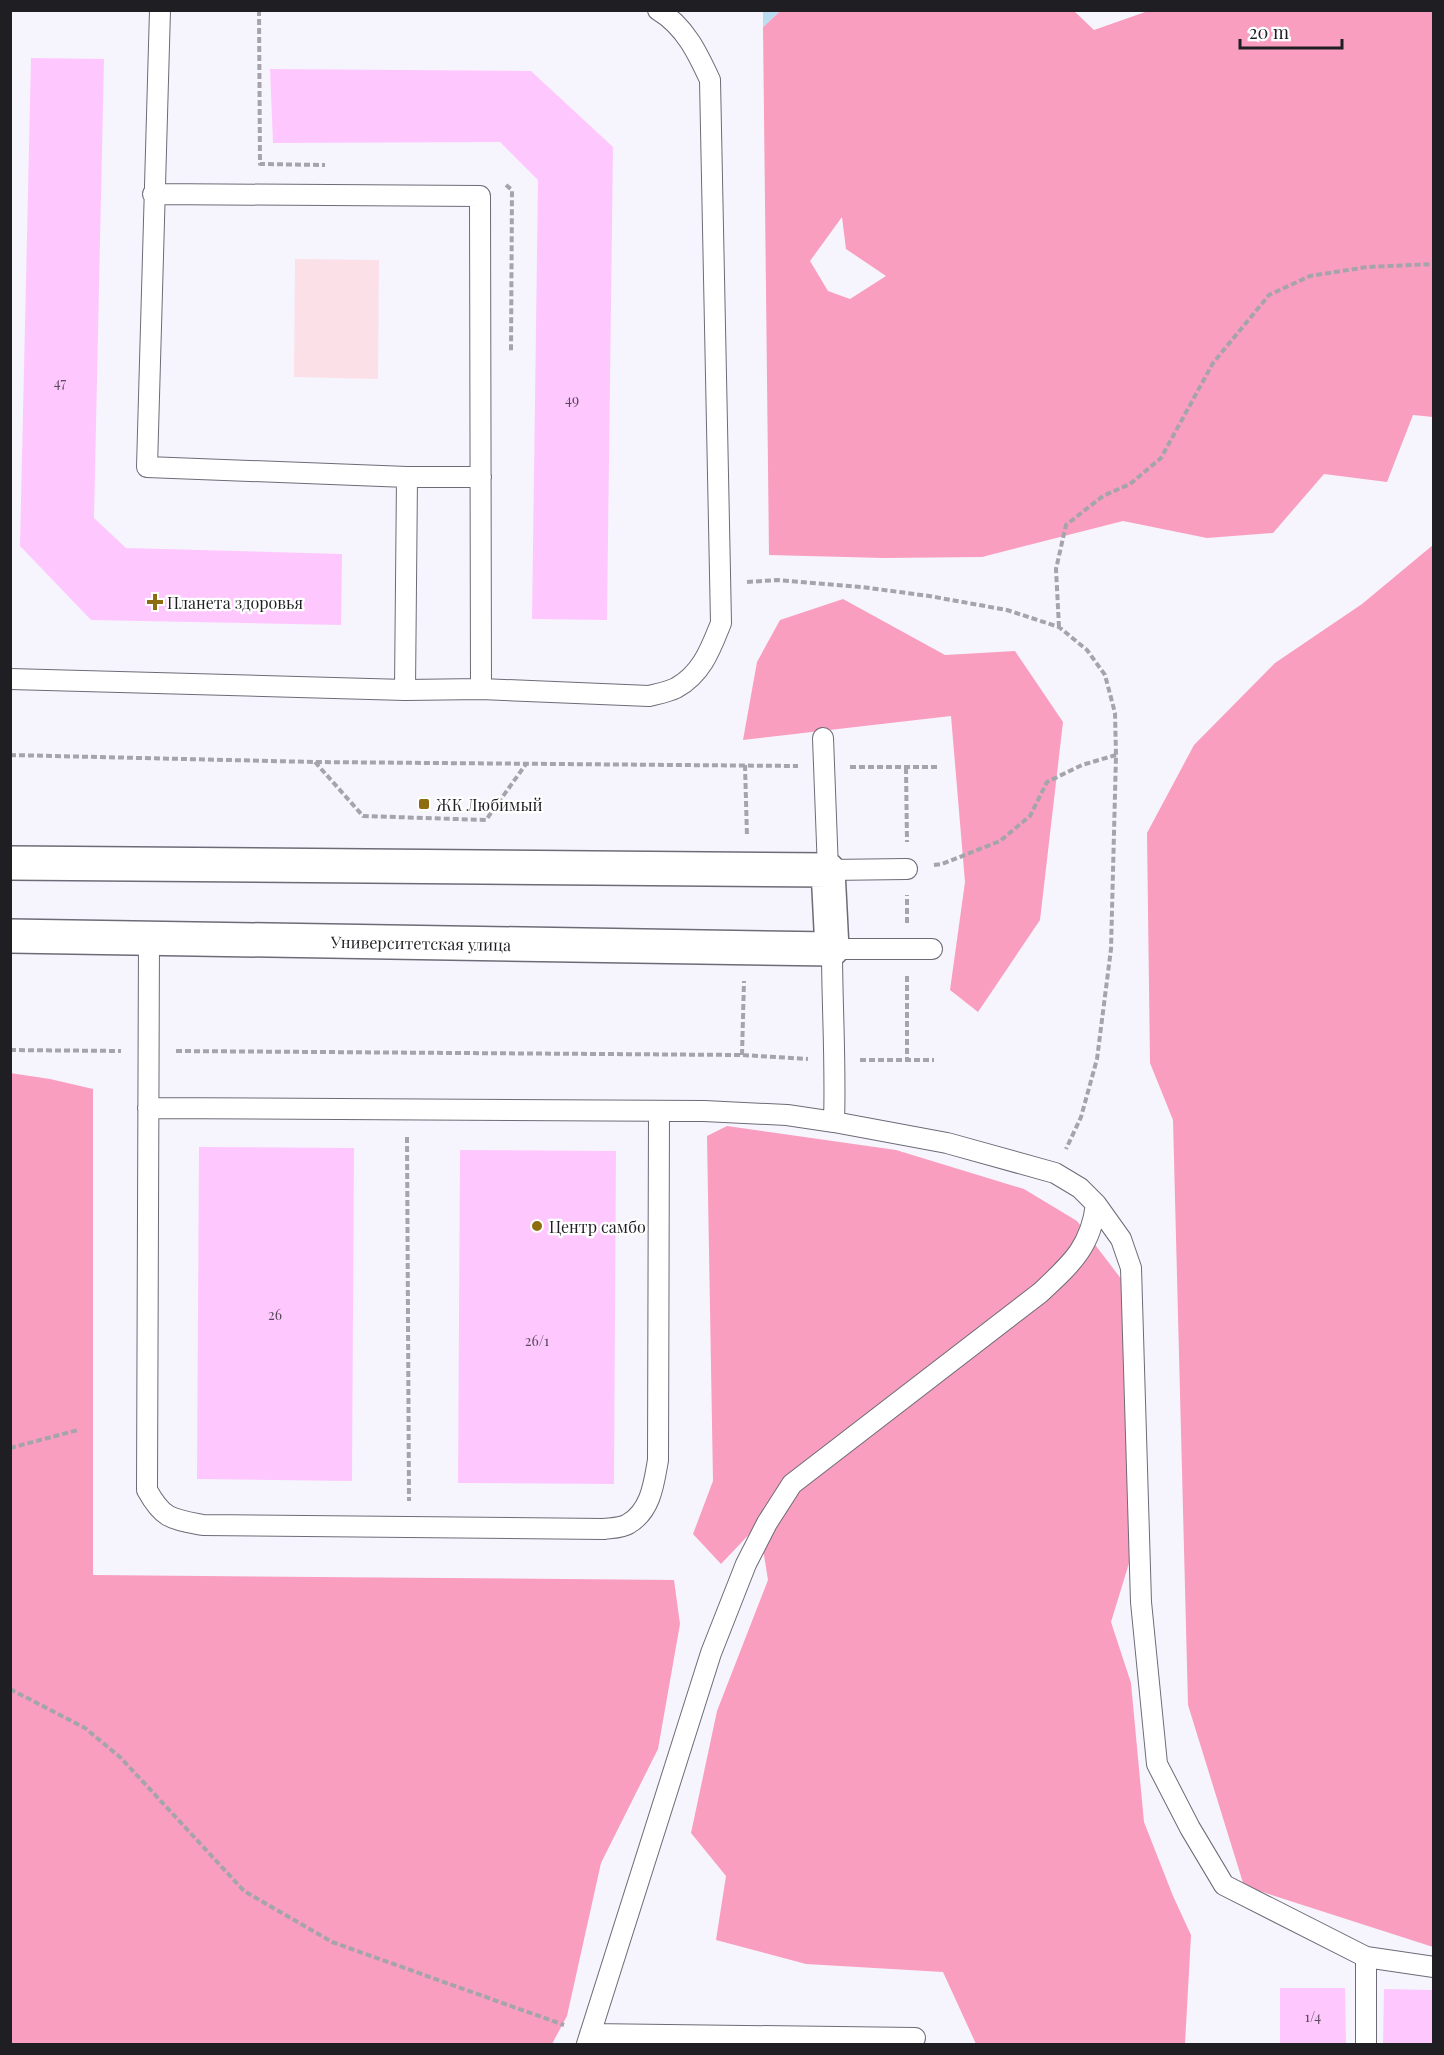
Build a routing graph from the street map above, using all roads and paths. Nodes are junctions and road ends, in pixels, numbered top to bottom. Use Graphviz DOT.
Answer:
graph roads {
  1 [pos="160,10"];
  2 [pos="259,10"];
  3 [pos="658,10"];
  4 [pos="331,165"];
  5 [pos="505,184"];
  6 [pos="153,194"];
  7 [pos="1434,264"];
  8 [pos="510,357"];
  9 [pos="407,477"];
  10 [pos="481,477"];
  11 [pos="719,583"];
  12 [pos="1059,627"];
  13 [pos="10,679"];
  14 [pos="481,689"];
  15 [pos="405,690"];
  16 [pos="823,738"];
  17 [pos="10,755"];
  18 [pos="1116,755"];
  19 [pos="315,762"];
  20 [pos="526,764"];
  21 [pos="745,765"];
  22 [pos="823,767"];
  23 [pos="937,767"];
  24 [pos="906,768"];
  25 [pos="10,863"];
  26 [pos="748,869"];
  27 [pos="907,869"];
  28 [pos="828,870"];
  29 [pos="10,936"];
  30 [pos="149,939"];
  31 [pos="745,948"];
  32 [pos="832,949"];
  33 [pos="907,949"];
  34 [pos="932,949"];
  35 [pos="10,1050"];
  36 [pos="148,1051"];
  37 [pos="742,1055"];
  38 [pos="907,1059"];
  39 [pos="833,1060"];
  40 [pos="934,1060"];
  41 [pos="148,1108"];
  42 [pos="406,1109"];
  43 [pos="659,1111"];
  44 [pos="834,1122"];
  45 [pos="1055,1173"];
  46 [pos="1096,1204"];
  47 [pos="78,1430"];
  48 [pos="10,1448"];
  49 [pos="409,1527"];
  50 [pos="10,1689"];
  51 [pos="1366,1957"];
  52 [pos="1434,1967"];
  53 [pos="915,2038"];
  54 [pos="589,2039"];
  55 [pos="1366,2044"];
  1 -- 6 [label="lane"];
  2 -- 4 [label="path"];
  3 -- 11 [label="lane"];
  5 -- 8 [label="path"];
  6 -- 9 [label="lane"];
  6 -- 10 [label="lane"];
  7 -- 12 [label="path"];
  9 -- 10 [label="lane"];
  9 -- 15 [label="lane"];
  10 -- 14 [label="lane"];
  11 -- 12 [label="path"];
  11 -- 14 [label="lane"];
  12 -- 18 [label="path"];
  13 -- 15 [label="lane"];
  14 -- 15 [label="lane"];
  16 -- 22 [label="lane"];
  17 -- 19 [label="path"];
  18 -- 27 [label="path"];
  18 -- 45 [label="path"];
  19 -- 20 [label="path"];
  19 -- 20 [label="path"];
  20 -- 21 [label="path"];
  21 -- 22 [label="path"];
  21 -- 26 [label="path"];
  22 -- 24 [label="path"];
  22 -- 28 [label="lane"];
  23 -- 24 [label="path"];
  24 -- 27 [label="path"];
  25 -- 26 [label="street"];
  26 -- 28 [label="street"];
  27 -- 28 [label="lane"];
  27 -- 33 [label="path"];
  28 -- 32 [label="street"];
  29 -- 30 [label="street, Университетская улица"];
  30 -- 31 [label="street, Университетская улица"];
  30 -- 36 [label="lane"];
  31 -- 32 [label="street, Университетская улица"];
  31 -- 37 [label="path"];
  32 -- 33 [label="lane"];
  32 -- 39 [label="lane"];
  33 -- 34 [label="lane"];
  33 -- 38 [label="path"];
  35 -- 36 [label="path"];
  36 -- 37 [label="path"];
  36 -- 41 [label="lane"];
  37 -- 39 [label="path"];
  38 -- 39 [label="path"];
  38 -- 40 [label="path"];
  39 -- 44 [label="lane"];
  41 -- 42 [label="lane"];
  41 -- 49 [label="lane"];
  42 -- 43 [label="lane"];
  42 -- 49 [label="path"];
  43 -- 44 [label="lane"];
  43 -- 49 [label="lane"];
  44 -- 45 [label="lane"];
  45 -- 46 [label="lane"];
  46 -- 51 [label="lane"];
  46 -- 54 [label="lane"];
  47 -- 48 [label="path"];
  50 -- 54 [label="path"];
  51 -- 52 [label="lane"];
  51 -- 55 [label="lane"];
  53 -- 54 [label="lane"];
}
